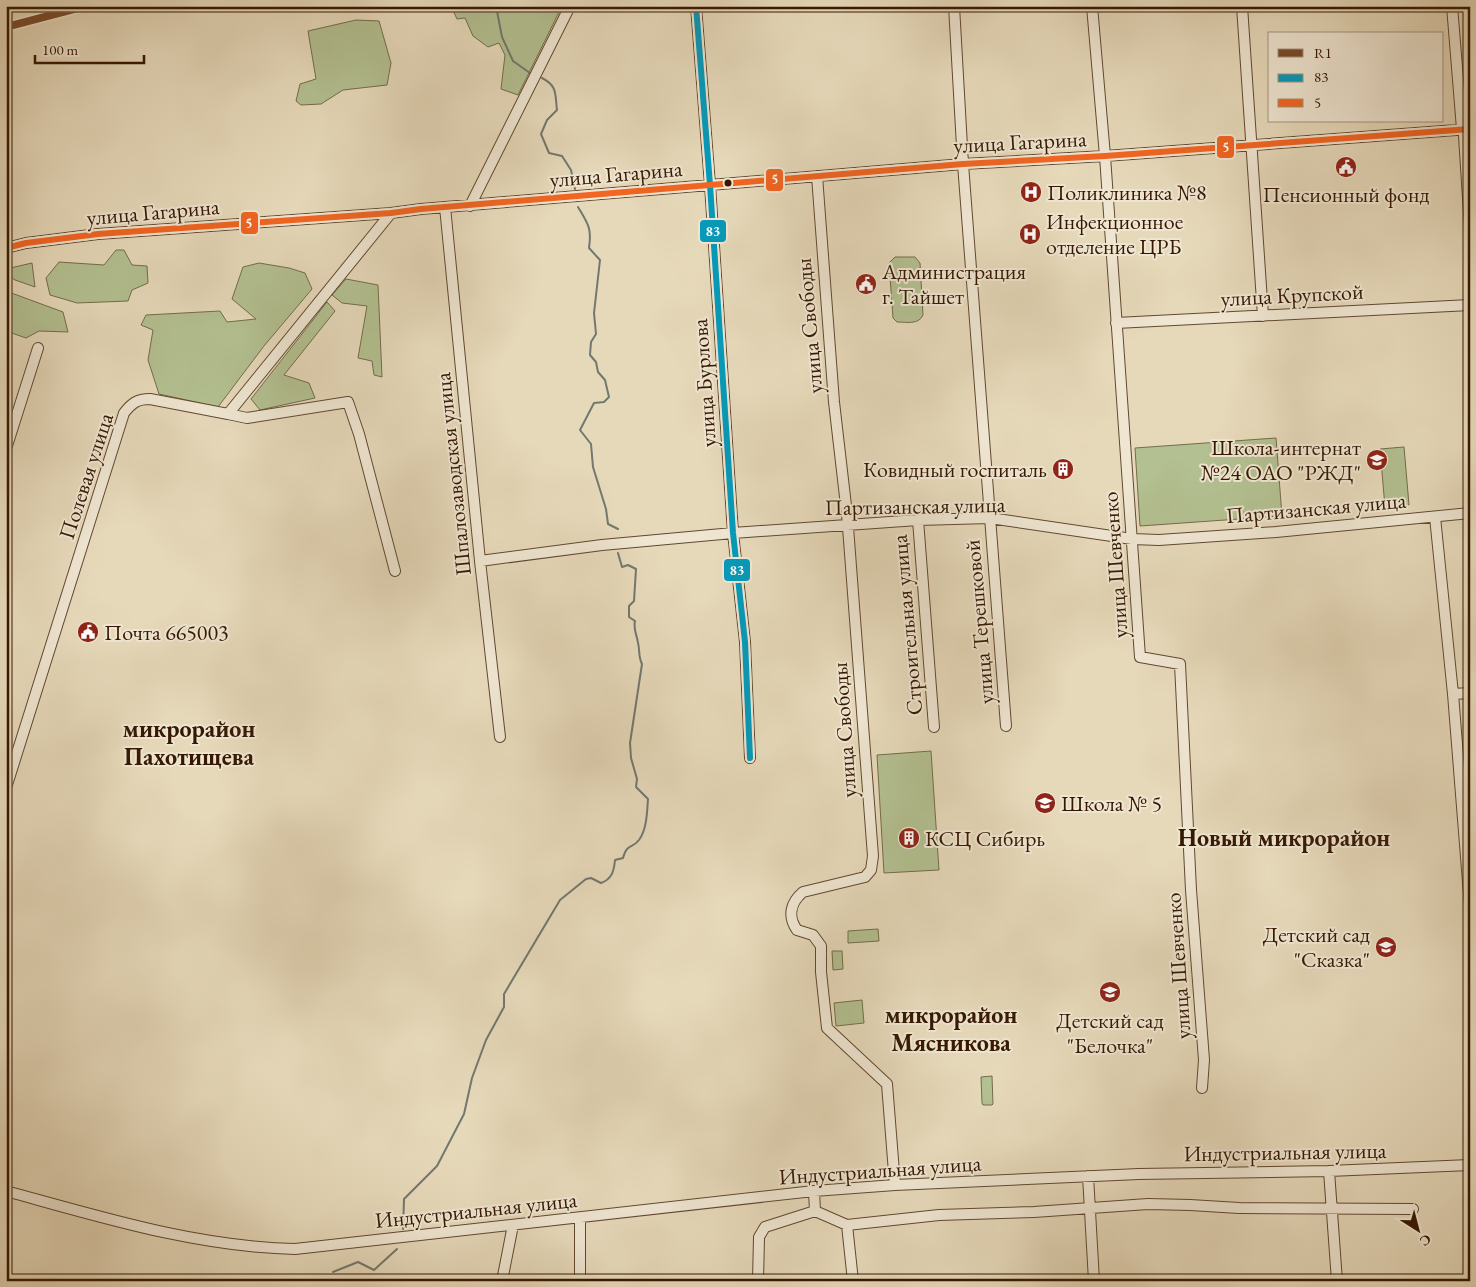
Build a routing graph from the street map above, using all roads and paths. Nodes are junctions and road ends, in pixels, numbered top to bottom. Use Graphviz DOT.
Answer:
graph roads {
  1 [pos="570,6"];
  2 [pos="696,6"];
  3 [pos="954,6"];
  4 [pos="1092,6"];
  5 [pos="1242,6"];
  6 [pos="1452,6"];
  7 [pos="1465,131"];
  8 [pos="1252,146"];
  9 [pos="1105,156"];
  10 [pos="963,164"];
  11 [pos="817,176"];
  12 [pos="710,185"];
  13 [pos="470,206"];
  14 [pos="446,207"];
  15 [pos="391,213"];
  16 [pos="1470,229"];
  17 [pos="6,248"];
  18 [pos="1470,305"];
  19 [pos="1263,316"];
  20 [pos="1116,323"];
  21 [pos="38,348"];
  22 [pos="228,414"];
  23 [pos="6,448"];
  24 [pos="1470,513"];
  25 [pos="1435,516"];
  26 [pos="990,518"];
  27 [pos="918,520"];
  28 [pos="848,525"];
  29 [pos="733,533"];
  30 [pos="1132,539"];
  31 [pos="480,561"];
  32 [pos="395,571"];
  33 [pos="1470,693"];
  34 [pos="1453,694"];
  35 [pos="1006,726"];
  36 [pos="934,727"];
  37 [pos="500,737"];
  38 [pos="750,758"];
  39 [pos="6,788"];
  40 [pos="1470,907"];
  41 [pos="1202,1088"];
  42 [pos="1470,1165"];
  43 [pos="1329,1171"];
  44 [pos="1088,1176"];
  45 [pos="895,1185"];
  46 [pos="6,1191"];
  47 [pos="814,1191"];
  48 [pos="1089,1208"];
  49 [pos="1331,1209"];
  50 [pos="1413,1209"];
  51 [pos="815,1211"];
  52 [pos="580,1218"];
  53 [pos="847,1224"];
  54 [pos="513,1225"];
  55 [pos="502,1281"];
  56 [pos="580,1281"];
  57 [pos="758,1281"];
  58 [pos="853,1281"];
  59 [pos="1094,1281"];
  60 [pos="1337,1281"];
  1 -- 13 [label="street"];
  2 -- 12 [label="street, улица Бурлова"];
  3 -- 10 [label="street, улица Терешковой"];
  4 -- 9 [label="street, улица Шевченко"];
  5 -- 8 [label="street"];
  6 -- 7 [label="street"];
  7 -- 8 [label="street, улица Гагарина"];
  7 -- 16 [label="street"];
  8 -- 9 [label="street, улица Гагарина"];
  8 -- 19 [label="street"];
  9 -- 10 [label="street, улица Гагарина"];
  9 -- 20 [label="street, улица Шевченко"];
  10 -- 11 [label="street, улица Гагарина"];
  10 -- 26 [label="street, улица Терешковой"];
  11 -- 12 [label="street, улица Гагарина"];
  11 -- 28 [label="street, улица Свободы"];
  12 -- 13 [label="street, улица Гагарина"];
  12 -- 29 [label="street, улица Бурлова"];
  13 -- 14 [label="street, улица Гагарина"];
  14 -- 15 [label="street, улица Гагарина"];
  14 -- 31 [label="street, Шпалозаводская улица"];
  15 -- 17 [label="street, улица Гагарина"];
  15 -- 22 [label="street"];
  18 -- 19 [label="street, улица Крупской"];
  19 -- 20 [label="street, улица Крупской"];
  20 -- 30 [label="street, улица Шевченко"];
  21 -- 23 [label="street"];
  22 -- 32 [label="street, Полевая улица"];
  22 -- 39 [label="street, Полевая улица"];
  24 -- 25 [label="street, Партизанская улица"];
  25 -- 30 [label="street, Партизанская улица"];
  25 -- 34 [label="street"];
  26 -- 27 [label="street, Партизанская улица"];
  26 -- 30 [label="street, Партизанская улица"];
  26 -- 35 [label="street, улица Терешковой"];
  27 -- 28 [label="street, Партизанская улица"];
  27 -- 36 [label="street, Строительная улица"];
  28 -- 29 [label="street, Партизанская улица"];
  28 -- 45 [label="street, улица Свободы"];
  29 -- 31 [label="street, Партизанская улица"];
  29 -- 38 [label="street, улица Бурлова"];
  30 -- 41 [label="street, улица Шевченко"];
  31 -- 37 [label="street, Шпалозаводская улица"];
  33 -- 34 [label="street"];
  34 -- 40 [label="street"];
  42 -- 43 [label="street, Индустриальная улица"];
  43 -- 44 [label="street, Индустриальная улица"];
  43 -- 49 [label="street"];
  44 -- 45 [label="street, Индустриальная улица"];
  44 -- 48 [label="street"];
  45 -- 47 [label="street, Индустриальная улица"];
  46 -- 54 [label="street, Индустриальная улица"];
  47 -- 51 [label="street"];
  47 -- 52 [label="street, Индустриальная улица"];
  48 -- 49 [label="street"];
  48 -- 53 [label="street"];
  48 -- 59 [label="street"];
  49 -- 50 [label="street"];
  49 -- 60 [label="street"];
  51 -- 53 [label="street"];
  51 -- 57 [label="street"];
  52 -- 54 [label="street, Индустриальная улица"];
  52 -- 56 [label="street"];
  53 -- 58 [label="street"];
  54 -- 55 [label="street"];
}
